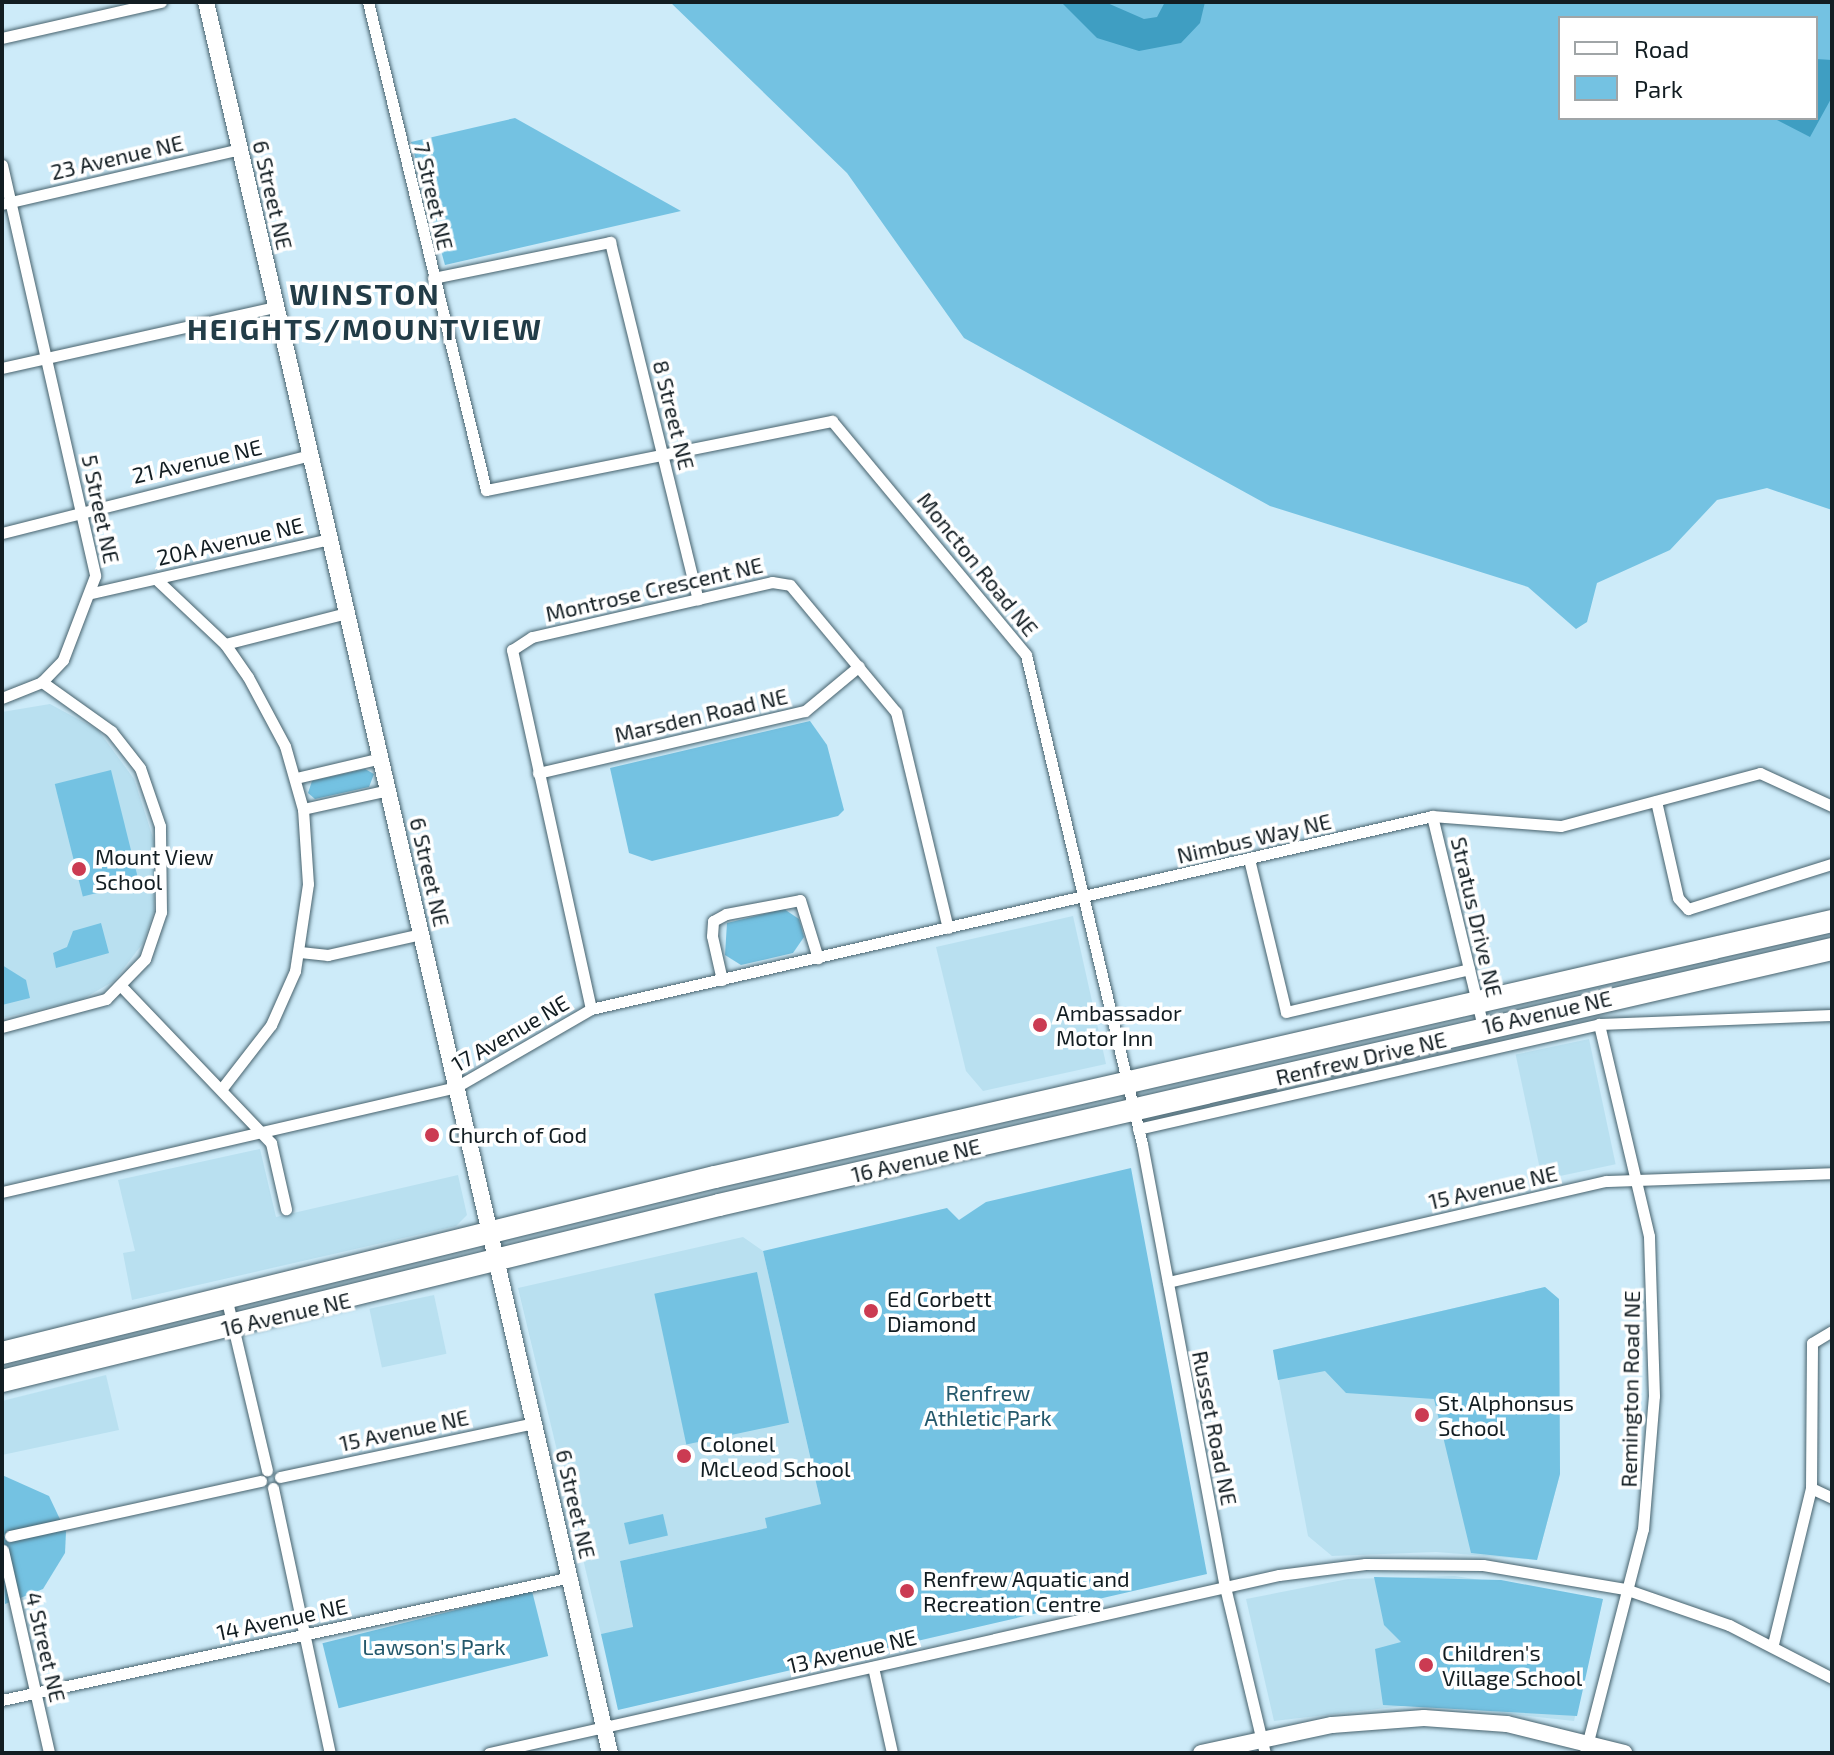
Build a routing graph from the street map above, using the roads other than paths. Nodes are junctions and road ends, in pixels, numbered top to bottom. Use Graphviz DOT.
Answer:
graph roads {
  1 [pos="161,2"];
  2 [pos="206,2"];
  3 [pos="368,2"];
  4 [pos="2,38"];
  5 [pos="240,149"];
  6 [pos="2,165"];
  7 [pos="6,203"];
  8 [pos="433,278"];
  9 [pos="276,307"];
  10 [pos="46,358"];
  11 [pos="2,368"];
  12 [pos="310,455"];
  13 [pos="664,455"];
  14 [pos="83,513"];
  15 [pos="2,533"];
  16 [pos="329,539"];
  17 [pos="156,579"];
  18 [pos="92,593"];
  19 [pos="698,599"];
  20 [pos="347,613"];
  21 [pos="225,644"];
  22 [pos="859,666"];
  23 [pos="42,682"];
  24 [pos="2,698"];
  25 [pos="381,758"];
  26 [pos="538,773"];
  27 [pos="296,778"];
  28 [pos="388,790"];
  29 [pos="1656,801"];
  30 [pos="1832,806"];
  31 [pos="303,809"];
  32 [pos="1432,816"];
  33 [pos="1249,859"];
  34 [pos="1832,864"];
  35 [pos="1084,898"];
  36 [pos="1832,921"];
  37 [pos="948,928"];
  38 [pos="421,934"];
  39 [pos="1832,949"];
  40 [pos="300,952"];
  41 [pos="818,958"];
  42 [pos="1469,969"];
  43 [pos="722,980"];
  44 [pos="122,987"];
  45 [pos="1476,1001"];
  46 [pos="591,1009"];
  47 [pos="1832,1015"];
  48 [pos="1599,1024"];
  49 [pos="2,1027"];
  50 [pos="1483,1027"];
  51 [pos="1127,1083"];
  52 [pos="223,1087"];
  53 [pos="456,1087"];
  54 [pos="1136,1119"];
  55 [pos="261,1132"];
  56 [pos="1832,1173"];
  57 [pos="1635,1180"];
  58 [pos="2,1192"];
  59 [pos="286,1209"];
  60 [pos="491,1234"];
  61 [pos="498,1261"];
  62 [pos="1168,1282"];
  63 [pos="227,1301"];
  64 [pos="232,1327"];
  65 [pos="1832,1331"];
  66 [pos="2,1353"];
  67 [pos="2,1381"];
  68 [pos="535,1423"];
  69 [pos="264,1475"];
  70 [pos="280,1477"];
  71 [pos="273,1488"];
  72 [pos="1811,1488"];
  73 [pos="1832,1498"];
  74 [pos="6,1533"];
  75 [pos="2,1550"];
  76 [pos="571,1577"];
  77 [pos="1225,1587"];
  78 [pos="1625,1589"];
  79 [pos="303,1635"];
  80 [pos="1773,1644"];
  81 [pos="873,1667"];
  82 [pos="1832,1678"];
  83 [pos="36,1693"];
  84 [pos="2,1700"];
  85 [pos="604,1728"];
  86 [pos="1262,1746"];
  87 [pos="1587,1747"];
  88 [pos="49,1753"];
  89 [pos="330,1753"];
  90 [pos="489,1753"];
  91 [pos="610,1753"];
  92 [pos="892,1753"];
  93 [pos="1201,1753"];
  94 [pos="1624,1753"];
  1 -- 4 [label="street"];
  2 -- 5 [label="street, 6 Street NE"];
  3 -- 8 [label="street, 7 Street NE"];
  5 -- 7 [label="street, 23 Avenue NE"];
  5 -- 9 [label="street, 6 Street NE"];
  6 -- 7 [label="street, 5 Street NE"];
  7 -- 10 [label="street, 5 Street NE"];
  8 -- 13 [label="street, 7 Street NE"];
  8 -- 13 [label="street, 8 Street NE"];
  9 -- 10 [label="street"];
  9 -- 12 [label="street, 6 Street NE"];
  10 -- 11 [label="street"];
  10 -- 14 [label="street, 5 Street NE"];
  12 -- 14 [label="street, 21 Avenue NE"];
  12 -- 16 [label="street, 6 Street NE"];
  13 -- 19 [label="street, 8 Street NE"];
  13 -- 35 [label="street, Moncton Road NE"];
  14 -- 15 [label="street, 21 Avenue NE"];
  14 -- 18 [label="street, 5 Street NE"];
  16 -- 17 [label="street, 20A Avenue NE"];
  16 -- 20 [label="street, 6 Street NE"];
  17 -- 18 [label="street, 20A Avenue NE"];
  17 -- 21 [label="street"];
  18 -- 23 [label="street, 5 Street NE"];
  19 -- 22 [label="street, Montrose Crescent NE"];
  19 -- 26 [label="street, Montrose Crescent NE"];
  20 -- 21 [label="street"];
  20 -- 25 [label="street, 6 Street NE"];
  21 -- 27 [label="street"];
  22 -- 26 [label="street, Marsden Road NE"];
  22 -- 37 [label="street, Montrose Crescent NE"];
  23 -- 24 [label="street"];
  23 -- 44 [label="street"];
  25 -- 27 [label="street"];
  25 -- 28 [label="street, 6 Street NE"];
  26 -- 46 [label="street, Montrose Crescent NE"];
  27 -- 31 [label="street"];
  28 -- 31 [label="street"];
  28 -- 38 [label="street, 6 Street NE"];
  29 -- 30 [label="street, Nimbus Way NE"];
  29 -- 32 [label="street, Nimbus Way NE"];
  29 -- 34 [label="street"];
  31 -- 40 [label="street"];
  32 -- 33 [label="street, Nimbus Way NE"];
  32 -- 42 [label="street, Stratus Drive NE"];
  33 -- 35 [label="street, Nimbus Way NE"];
  33 -- 42 [label="street"];
  35 -- 37 [label="street, 17 Avenue NE"];
  35 -- 51 [label="street, Moncton Road NE"];
  36 -- 45 [label="highway, 16 Avenue NE"];
  37 -- 41 [label="street, 17 Avenue NE"];
  38 -- 40 [label="street"];
  38 -- 53 [label="street, 6 Street NE"];
  39 -- 50 [label="highway, 16 Avenue NE"];
  40 -- 52 [label="street"];
  41 -- 43 [label="street, 17 Avenue NE"];
  41 -- 43 [label="street"];
  42 -- 45 [label="street, Stratus Drive NE"];
  43 -- 46 [label="street, 17 Avenue NE"];
  44 -- 49 [label="street"];
  44 -- 52 [label="street"];
  45 -- 50 [label="street, Stratus Drive NE"];
  45 -- 51 [label="highway, 16 Avenue NE"];
  46 -- 53 [label="street, 17 Avenue NE"];
  47 -- 48 [label="street, Renfrew Drive NE"];
  48 -- 54 [label="street, Renfrew Drive NE"];
  48 -- 57 [label="street, Remington Road NE"];
  50 -- 54 [label="highway, 16 Avenue NE"];
  51 -- 54 [label="street, Moncton Road NE"];
  51 -- 60 [label="highway, 16 Avenue NE"];
  52 -- 55 [label="street"];
  53 -- 55 [label="street, 17 Avenue NE"];
  53 -- 60 [label="street, 6 Street NE"];
  54 -- 61 [label="highway, 16 Avenue NE"];
  54 -- 62 [label="street, Russet Road NE"];
  55 -- 58 [label="street, 17 Avenue NE"];
  55 -- 59 [label="street"];
  56 -- 57 [label="street, 15 Avenue NE"];
  57 -- 62 [label="street, 15 Avenue NE"];
  57 -- 78 [label="street, Remington Road NE"];
  60 -- 61 [label="street, 6 Street NE"];
  60 -- 63 [label="highway, 16 Avenue NE"];
  61 -- 64 [label="highway, 16 Avenue NE"];
  61 -- 68 [label="street, 6 Street NE"];
  62 -- 77 [label="street, Russet Road NE"];
  63 -- 64 [label="street"];
  63 -- 66 [label="highway, 16 Avenue NE"];
  64 -- 67 [label="highway, 16 Avenue NE"];
  64 -- 69 [label="street"];
  65 -- 72 [label="street"];
  68 -- 70 [label="street, 15 Avenue NE"];
  68 -- 76 [label="street, 6 Street NE"];
  69 -- 70 [label="street"];
  69 -- 71 [label="street"];
  69 -- 74 [label="street"];
  70 -- 71 [label="street"];
  71 -- 79 [label="street"];
  72 -- 73 [label="street"];
  72 -- 80 [label="street"];
  74 -- 75 [label="street"];
  75 -- 83 [label="street, 4 Street NE"];
  76 -- 79 [label="street, 14 Avenue NE"];
  76 -- 85 [label="street, 6 Street NE"];
  77 -- 78 [label="street, 13 Avenue NE"];
  77 -- 81 [label="street, 13 Avenue NE"];
  77 -- 86 [label="street, Russet Road NE"];
  78 -- 80 [label="street, 13 Avenue NE"];
  78 -- 87 [label="street, Remington Road NE"];
  79 -- 83 [label="street, 14 Avenue NE"];
  79 -- 89 [label="street"];
  80 -- 82 [label="street, 13 Avenue NE"];
  81 -- 85 [label="street, 13 Avenue NE"];
  81 -- 92 [label="street"];
  83 -- 84 [label="street, 14 Avenue NE"];
  83 -- 88 [label="street, 4 Street NE"];
  85 -- 90 [label="street, 13 Avenue NE"];
  85 -- 91 [label="street, 6 Street NE"];
  86 -- 87 [label="street"];
  86 -- 93 [label="street"];
  87 -- 94 [label="street"];
}
